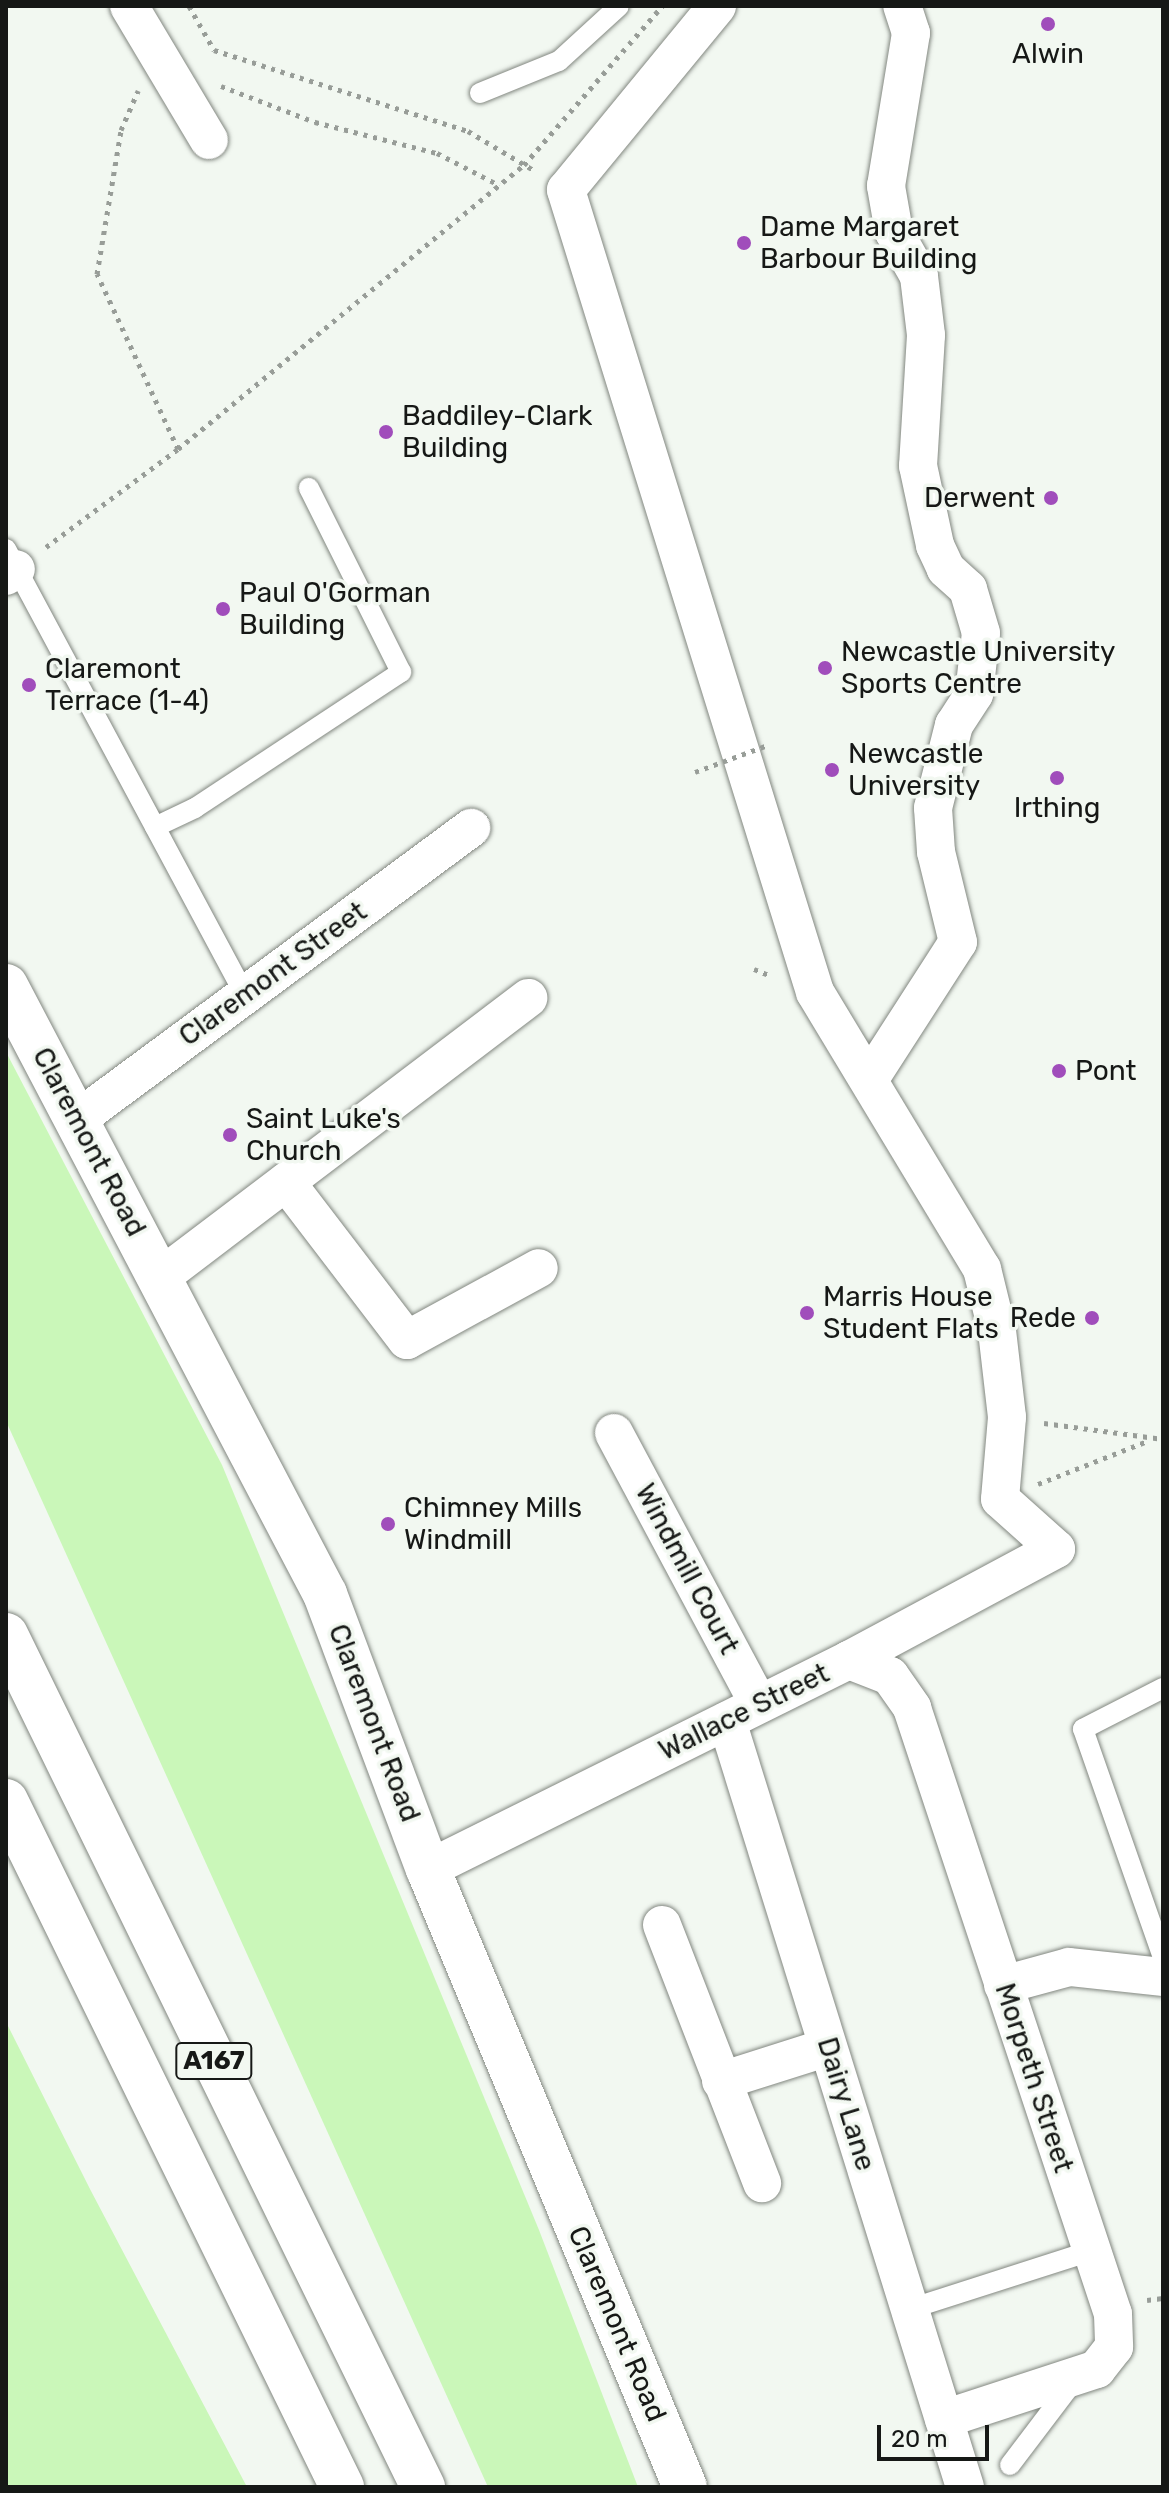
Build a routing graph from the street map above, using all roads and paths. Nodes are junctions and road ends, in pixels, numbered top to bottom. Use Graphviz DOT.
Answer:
graph roads {
  1 [pos="129,6"];
  2 [pos="189,6"];
  3 [pos="619,6"];
  4 [pos="662,6"];
  5 [pos="717,6"];
  6 [pos="902,6"];
  7 [pos="155,52"];
  8 [pos="480,93"];
  9 [pos="209,140"];
  10 [pos="524,165"];
  11 [pos="499,185"];
  12 [pos="566,190"];
  13 [pos="178,449"];
  14 [pos="309,488"];
  15 [pos="9,565"];
  16 [pos="768,745"];
  17 [pos="695,772"];
  18 [pos="155,827"];
  19 [pos="471,828"];
  20 [pos="6,986"];
  21 [pos="245,995"];
  22 [pos="528,998"];
  23 [pos="869,1080"];
  24 [pos="75,1121"];
  25 [pos="286,1182"];
  26 [pos="539,1268"];
  27 [pos="162,1276"];
  28 [pos="1007,1417"];
  29 [pos="614,1433"];
  30 [pos="1163,1439"];
  31 [pos="1148,1441"];
  32 [pos="1000,1499"];
  33 [pos="6,1635"];
  34 [pos="849,1660"];
  35 [pos="1163,1688"];
  36 [pos="743,1713"];
  37 [pos="6,1801"];
  38 [pos="428,1869"];
  39 [pos="662,1925"];
  40 [pos="1163,1958"];
  41 [pos="1163,1977"];
  42 [pos="1003,1985"];
  43 [pos="828,2047"];
  44 [pos="721,2081"];
  45 [pos="762,2183"];
  46 [pos="1091,2251"];
  47 [pos="910,2309"];
  48 [pos="1077,2376"];
  49 [pos="944,2419"];
  50 [pos="1010,2465"];
  51 [pos="342,2487"];
  52 [pos="423,2487"];
  53 [pos="685,2487"];
  54 [pos="965,2487"];
  1 -- 7 [label="street"];
  2 -- 10 [label="path"];
  3 -- 8 [label="lane"];
  4 -- 10 [label="path"];
  5 -- 12 [label="street"];
  6 -- 23 [label="street"];
  7 -- 9 [label="street"];
  7 -- 11 [label="path"];
  7 -- 13 [label="path"];
  10 -- 11 [label="path"];
  10 -- 12 [label="path"];
  11 -- 13 [label="path"];
  12 -- 23 [label="street"];
  13 -- 15 [label="path"];
  14 -- 18 [label="lane"];
  15 -- 18 [label="lane"];
  16 -- 17 [label="path, bridge"];
  18 -- 21 [label="lane"];
  19 -- 21 [label="street, Claremont Street"];
  20 -- 24 [label="main road, Claremont Road"];
  21 -- 24 [label="street, Claremont Street"];
  22 -- 25 [label="street"];
  23 -- 28 [label="street"];
  24 -- 27 [label="main road, Claremont Road"];
  25 -- 26 [label="street"];
  25 -- 27 [label="street"];
  27 -- 38 [label="main road, Claremont Road"];
  28 -- 31 [label="path"];
  28 -- 32 [label="street"];
  29 -- 36 [label="street, Windmill Court"];
  30 -- 31 [label="path"];
  31 -- 32 [label="path"];
  32 -- 34 [label="street, Wallace Street"];
  33 -- 52 [label="main road, A167"];
  34 -- 36 [label="street, Wallace Street"];
  34 -- 42 [label="street, Morpeth Street"];
  35 -- 40 [label="lane"];
  36 -- 38 [label="street, Wallace Street"];
  36 -- 43 [label="street, Dairy Lane"];
  37 -- 51 [label="main road, A167"];
  38 -- 53 [label="main road, Claremont Road"];
  39 -- 44 [label="street"];
  41 -- 42 [label="street"];
  42 -- 46 [label="street, Morpeth Street"];
  43 -- 44 [label="street"];
  43 -- 47 [label="street, Dairy Lane"];
  44 -- 45 [label="street"];
  46 -- 47 [label="lane"];
  46 -- 48 [label="street, Morpeth Street"];
  47 -- 49 [label="street, Dairy Lane"];
  48 -- 49 [label="street, Morpeth Street"];
  48 -- 50 [label="lane"];
  49 -- 54 [label="street, Dairy Lane"];
}
